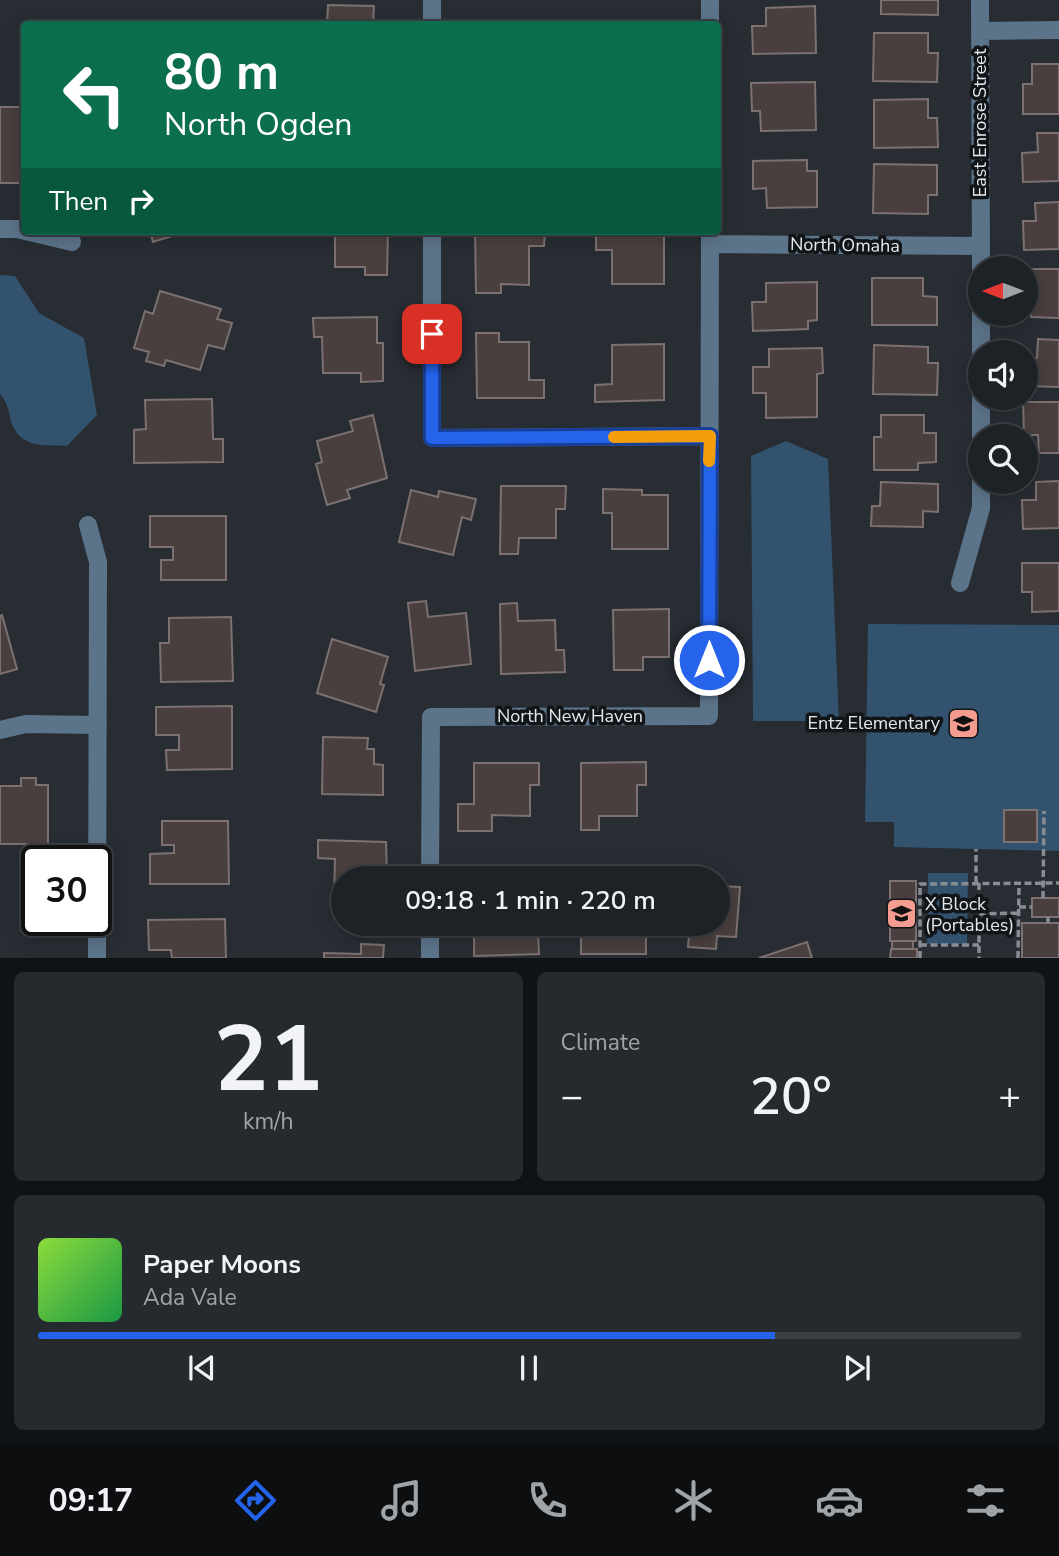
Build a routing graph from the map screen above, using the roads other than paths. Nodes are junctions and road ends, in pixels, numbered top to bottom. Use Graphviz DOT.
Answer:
graph roads {
  1 [pos="432,0"];
  2 [pos="710,0"];
  3 [pos="980,0"];
  4 [pos="432,21"];
  5 [pos="710,21"];
  6 [pos="1059,30"];
  7 [pos="980,31"];
  8 [pos="0,229"];
  9 [pos="21,230"];
  10 [pos="42,235"];
  11 [pos="432,235"];
  12 [pos="710,237"];
  13 [pos="72,242"];
  14 [pos="981,246"];
  15 [pos="981,256"];
  16 [pos="710,436"];
  17 [pos="981,494"];
  18 [pos="88,525"];
  19 [pos="960,583"];
  20 [pos="98,725"];
  21 [pos="0,730"];
  22 [pos="430,866"];
  23 [pos="430,936"];
  24 [pos="97,957"];
  25 [pos="430,957"];
  1 -- 4 [label="street"];
  2 -- 5 [label="street"];
  3 -- 7 [label="street, East Enrose Street"];
  6 -- 7 [label="street"];
  7 -- 14 [label="street, East Enrose Street"];
  8 -- 9 [label="street"];
  10 -- 13 [label="street"];
  11 -- 16 [label="street"];
  12 -- 14 [label="street, North Omaha"];
  12 -- 16 [label="street"];
  14 -- 15 [label="street, East Enrose Street"];
  16 -- 22 [label="street, North New Haven"];
  17 -- 19 [label="street"];
  18 -- 20 [label="street"];
  20 -- 21 [label="street"];
  20 -- 24 [label="street"];
  23 -- 25 [label="street"];
}
